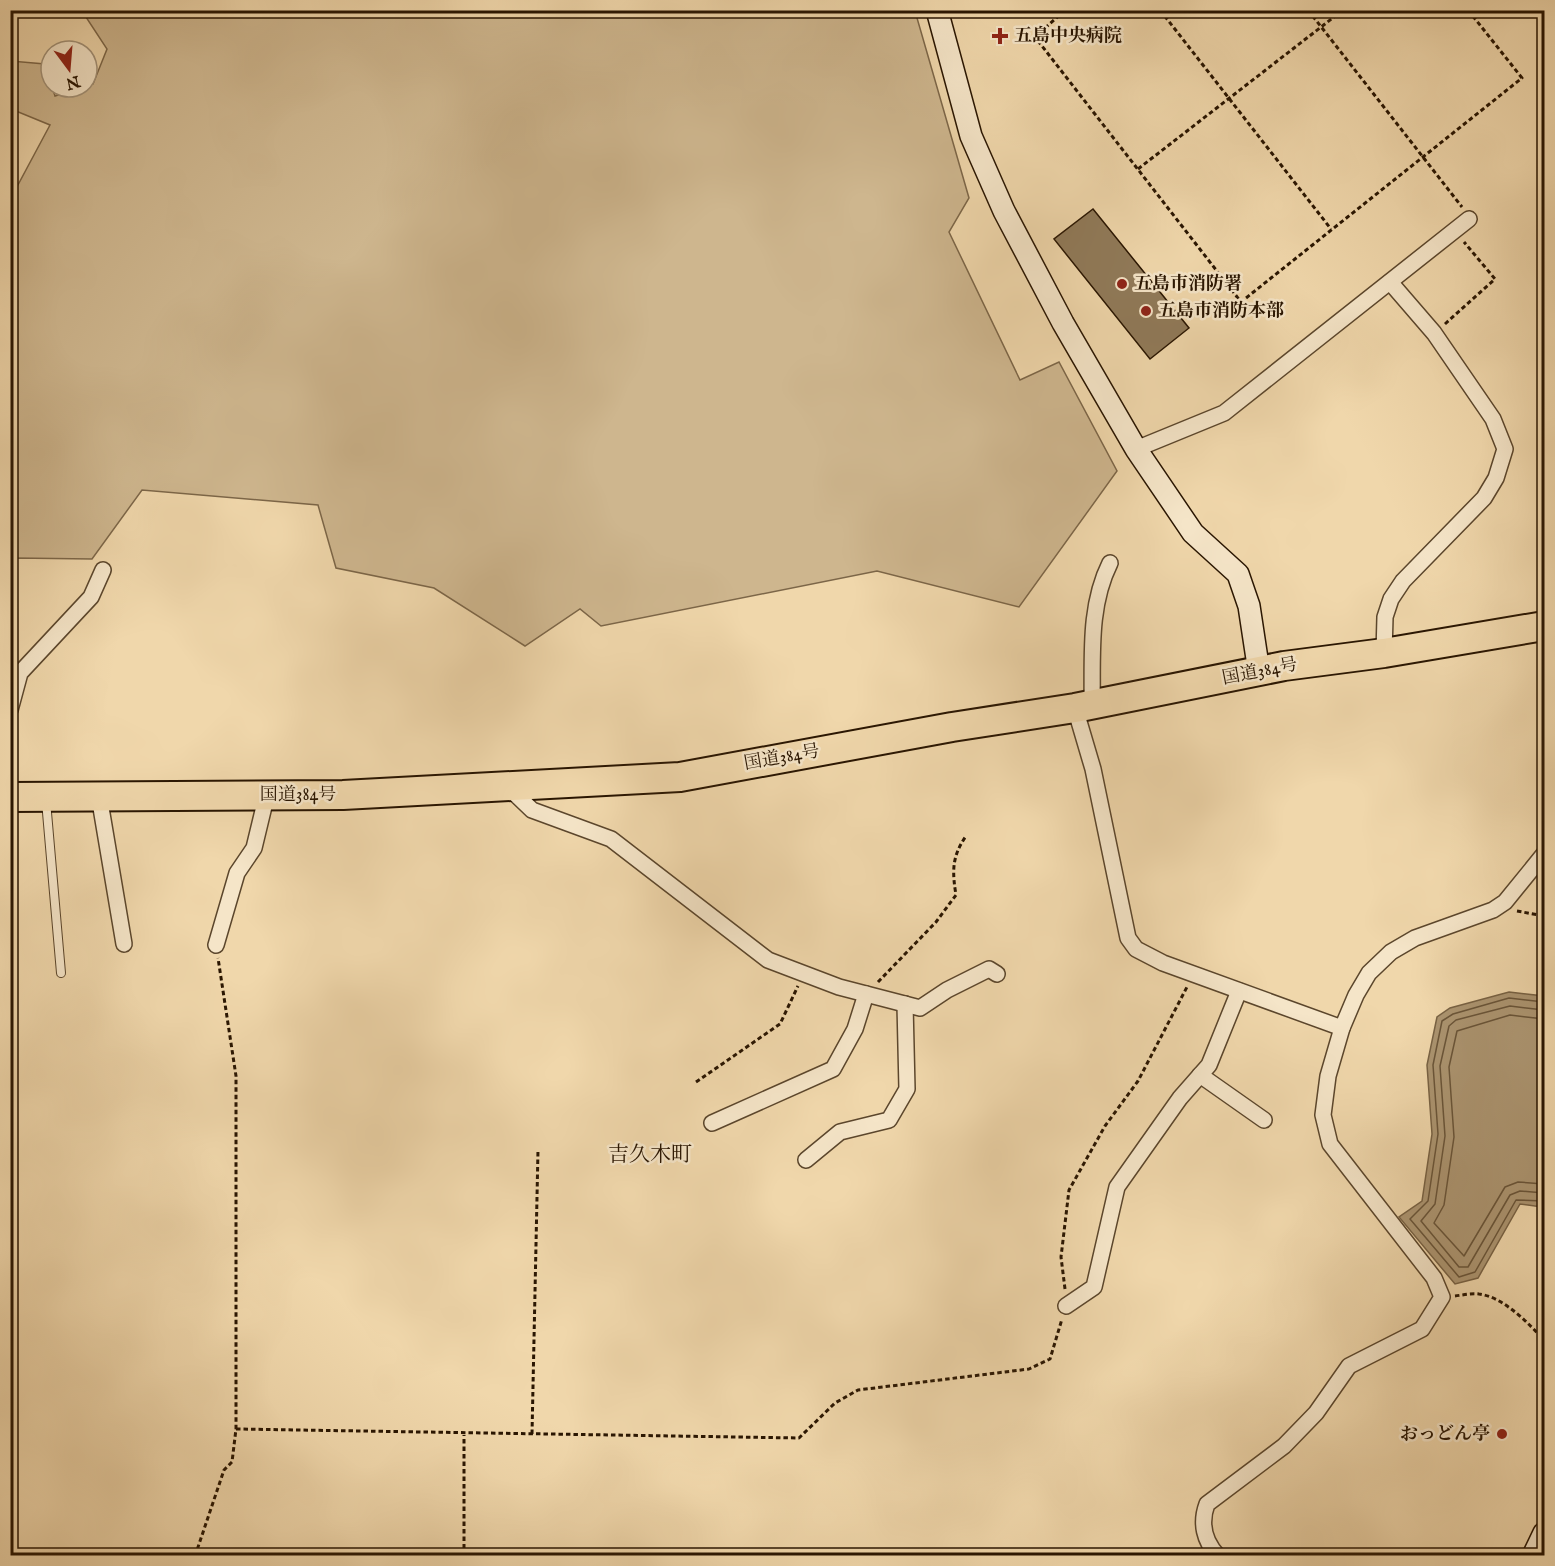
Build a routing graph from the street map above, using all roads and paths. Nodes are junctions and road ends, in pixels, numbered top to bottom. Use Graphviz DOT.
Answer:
graph roads {
  1 [pos="937,10"];
  2 [pos="1065,10"];
  3 [pos="1160,10"];
  4 [pos="1308,10"];
  5 [pos="1343,10"];
  6 [pos="1468,10"];
  7 [pos="1321,27"];
  8 [pos="1229,99"];
  9 [pos="1423,157"];
  10 [pos="1138,169"];
  11 [pos="1469,219"];
  12 [pos="1331,230"];
  13 [pos="1455,230"];
  14 [pos="1390,282"];
  15 [pos="1434,333"];
  16 [pos="1136,449"];
  17 [pos="1110,563"];
  18 [pos="103,570"];
  19 [pos="1545,626"];
  20 [pos="1384,653"];
  21 [pos="1259,672"];
  22 [pos="1084,707"];
  23 [pos="10,710"];
  24 [pos="508,787"];
  25 [pos="267,794"];
  26 [pos="99,796"];
  27 [pos="10,797"];
  28 [pos="45,797"];
  29 [pos="966,836"];
  30 [pos="1545,854"];
  31 [pos="1498,907"];
  32 [pos="1545,916"];
  33 [pos="124,944"];
  34 [pos="216,945"];
  35 [pos="61,973"];
  36 [pos="805,974"];
  37 [pos="997,974"];
  38 [pos="1195,975"];
  39 [pos="1239,991"];
  40 [pos="866,993"];
  41 [pos="905,1004"];
  42 [pos="1342,1028"];
  43 [pos="1200,1075"];
  44 [pos="696,1082"];
  45 [pos="1264,1120"];
  46 [pos="712,1123"];
  47 [pos="538,1150"];
  48 [pos="806,1160"];
  49 [pos="1442,1297"];
  50 [pos="1066,1306"];
  51 [pos="1545,1340"];
  52 [pos="236,1429"];
  53 [pos="532,1434"];
  54 [pos="464,1435"];
  55 [pos="1545,1533"];
  56 [pos="195,1556"];
  57 [pos="464,1556"];
  58 [pos="1218,1556"];
  59 [pos="1533,1556"];
  1 -- 16 [label="street"];
  2 -- 10 [label="path"];
  3 -- 8 [label="path"];
  4 -- 7 [label="path"];
  5 -- 7 [label="path"];
  6 -- 9 [label="path"];
  7 -- 8 [label="path"];
  7 -- 9 [label="path"];
  8 -- 10 [label="path"];
  8 -- 12 [label="path"];
  9 -- 11 [label="path"];
  9 -- 12 [label="path"];
  10 -- 12 [label="path"];
  11 -- 13 [label="street"];
  13 -- 14 [label="street"];
  13 -- 15 [label="path"];
  14 -- 15 [label="street"];
  14 -- 16 [label="street"];
  15 -- 20 [label="street"];
  16 -- 21 [label="street"];
  17 -- 22 [label="street"];
  18 -- 23 [label="street"];
  19 -- 20 [label="highway, 国道384号"];
  20 -- 21 [label="highway, 国道384号"];
  21 -- 22 [label="highway, 国道384号"];
  22 -- 24 [label="highway, 国道384号"];
  22 -- 38 [label="street"];
  24 -- 25 [label="highway, 国道384号"];
  24 -- 36 [label="street"];
  25 -- 26 [label="highway, 国道384号"];
  25 -- 34 [label="street"];
  26 -- 28 [label="highway, 国道384号"];
  26 -- 33 [label="street"];
  27 -- 28 [label="highway, 国道384号"];
  28 -- 35 [label="lane"];
  29 -- 40 [label="path"];
  30 -- 31 [label="street"];
  31 -- 32 [label="path"];
  31 -- 42 [label="street"];
  34 -- 52 [label="path"];
  36 -- 40 [label="street"];
  36 -- 44 [label="path"];
  37 -- 41 [label="street"];
  38 -- 39 [label="street"];
  38 -- 50 [label="path"];
  39 -- 42 [label="street"];
  39 -- 43 [label="street"];
  40 -- 41 [label="street"];
  40 -- 46 [label="street"];
  41 -- 48 [label="street"];
  42 -- 49 [label="street"];
  43 -- 45 [label="street"];
  43 -- 50 [label="street"];
  47 -- 53 [label="path"];
  49 -- 51 [label="path"];
  49 -- 58 [label="street"];
  50 -- 53 [label="path"];
  52 -- 54 [label="path"];
  52 -- 56 [label="path"];
  53 -- 54 [label="path"];
  54 -- 57 [label="path"];
  55 -- 59 [label="street"];
}
